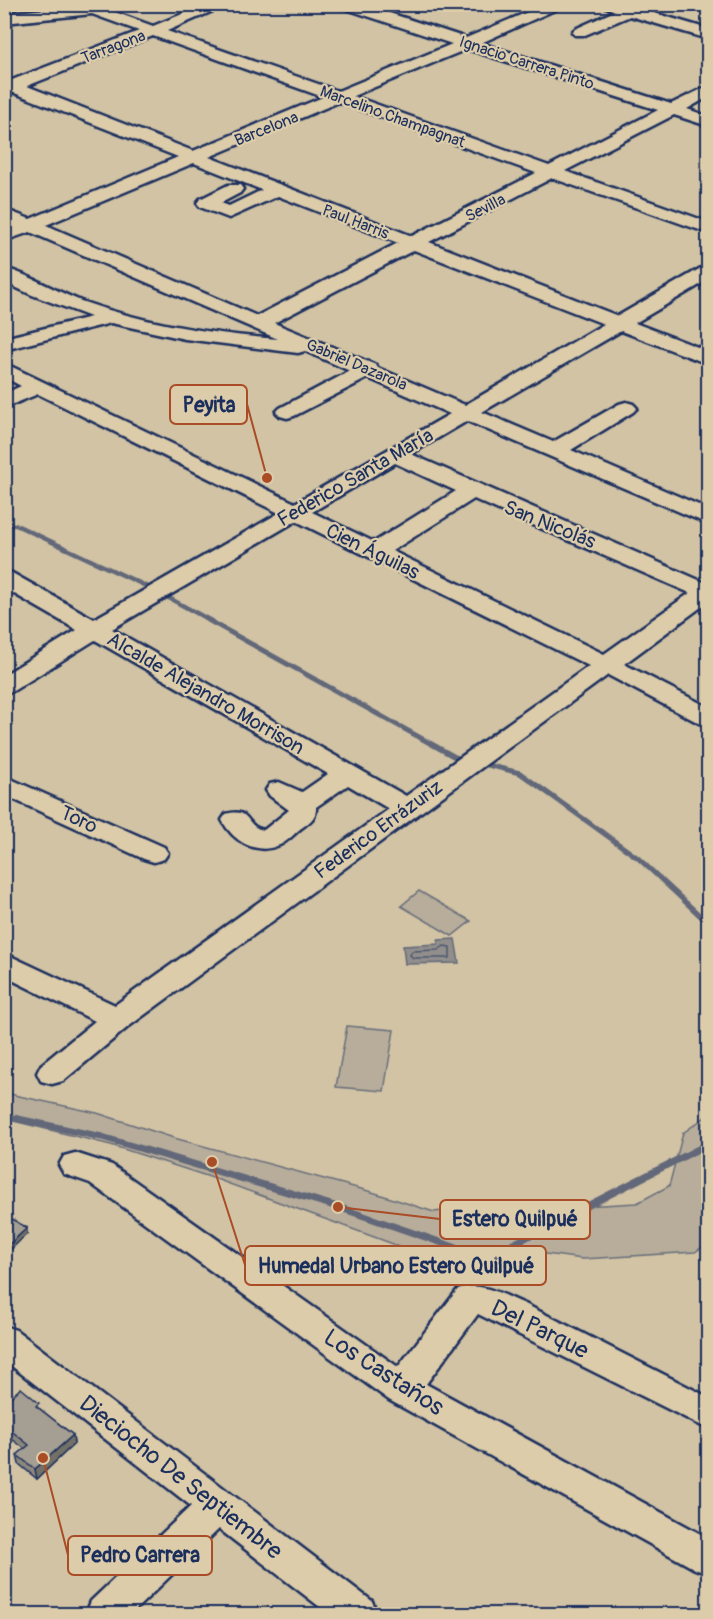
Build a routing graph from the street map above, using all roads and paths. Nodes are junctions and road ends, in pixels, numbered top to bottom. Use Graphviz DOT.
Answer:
graph roads {
  1 [pos="222,4"];
  2 [pos="345,4"];
  3 [pos="561,4"];
  4 [pos="606,4"];
  5 [pos="84,7"];
  6 [pos="628,11"];
  7 [pos="4,18"];
  8 [pos="152,31"];
  9 [pos="580,32"];
  10 [pos="708,34"];
  11 [pos="468,44"];
  12 [pos="7,86"];
  13 [pos="708,91"];
  14 [pos="340,98"];
  15 [pos="672,109"];
  16 [pos="708,121"];
  17 [pos="195,157"];
  18 [pos="551,173"];
  19 [pos="234,189"];
  20 [pos="277,190"];
  21 [pos="4,214"];
  22 [pos="30,225"];
  23 [pos="708,228"];
  24 [pos="4,236"];
  25 [pos="415,243"];
  26 [pos="708,272"];
  27 [pos="4,274"];
  28 [pos="112,315"];
  29 [pos="260,322"];
  30 [pos="622,324"];
  31 [pos="4,344"];
  32 [pos="322,348"];
  33 [pos="708,358"];
  34 [pos="4,369"];
  35 [pos="369,369"];
  36 [pos="37,386"];
  37 [pos="4,402"];
  38 [pos="626,408"];
  39 [pos="287,412"];
  40 [pos="467,412"];
  41 [pos="555,450"];
  42 [pos="393,454"];
  43 [pos="471,491"];
  44 [pos="294,513"];
  45 [pos="708,517"];
  46 [pos="374,552"];
  47 [pos="4,578"];
  48 [pos="708,591"];
  49 [pos="95,629"];
  50 [pos="607,665"];
  51 [pos="4,686"];
  52 [pos="708,717"];
  53 [pos="346,774"];
  54 [pos="4,784"];
  55 [pos="279,790"];
  56 [pos="303,804"];
  57 [pos="407,808"];
  58 [pos="236,820"];
  59 [pos="154,853"];
  60 [pos="4,963"];
  61 [pos="117,1019"];
  62 [pos="52,1073"];
  63 [pos="75,1165"];
  64 [pos="4,1340"];
  65 [pos="402,1389"];
  66 [pos="708,1414"];
  67 [pos="218,1505"];
  68 [pos="708,1557"];
  69 [pos="105,1614"];
  70 [pos="358,1614"];
  1 -- 8 [label="street, Tarragona"];
  2 -- 11 [label="street, Ignacio Carrera Pinto"];
  3 -- 11 [label="street, Barcelona"];
  4 -- 6 [label="street"];
  5 -- 7 [label="street"];
  5 -- 8 [label="street, Marcelino Champagnat"];
  6 -- 9 [label="street"];
  6 -- 10 [label="street"];
  8 -- 12 [label="street, Tarragona"];
  8 -- 14 [label="street, Marcelino Champagnat"];
  11 -- 14 [label="street, Barcelona"];
  11 -- 15 [label="street, Ignacio Carrera Pinto"];
  12 -- 17 [label="street, Paul Harris"];
  13 -- 15 [label="street, Sevilla"];
  14 -- 17 [label="street, Barcelona"];
  14 -- 18 [label="street, Marcelino Champagnat"];
  15 -- 16 [label="street, Ignacio Carrera Pinto"];
  15 -- 18 [label="street, Sevilla"];
  17 -- 20 [label="street, Paul Harris"];
  17 -- 22 [label="street, Barcelona"];
  18 -- 23 [label="street, Marcelino Champagnat"];
  18 -- 25 [label="street, Sevilla"];
  19 -- 20 [label="street"];
  20 -- 25 [label="street, Paul Harris"];
  21 -- 22 [label="street, Gabriel Dazarola"];
  22 -- 24 [label="street, Barcelona"];
  22 -- 29 [label="street, Gabriel Dazarola"];
  25 -- 29 [label="street, Sevilla"];
  25 -- 30 [label="street, Paul Harris"];
  26 -- 30 [label="street, Federico Santa María"];
  27 -- 28 [label="street"];
  28 -- 31 [label="street"];
  28 -- 32 [label="street"];
  29 -- 32 [label="street, Gabriel Dazarola"];
  30 -- 33 [label="street, Paul Harris"];
  30 -- 40 [label="street, Federico Santa María"];
  32 -- 35 [label="street, Gabriel Dazarola"];
  34 -- 36 [label="street, Cien Águilas"];
  35 -- 39 [label="street"];
  35 -- 40 [label="street, Gabriel Dazarola"];
  36 -- 37 [label="street"];
  36 -- 44 [label="street, Cien Águilas"];
  38 -- 41 [label="street"];
  40 -- 41 [label="street, Gabriel Dazarola"];
  40 -- 42 [label="street, Federico Santa María"];
  41 -- 45 [label="street, Gabriel Dazarola"];
  42 -- 43 [label="street, San Nicolás"];
  42 -- 44 [label="street, Federico Santa María"];
  43 -- 46 [label="street"];
  43 -- 48 [label="street, San Nicolás"];
  44 -- 46 [label="street, Cien Águilas"];
  44 -- 49 [label="street, Federico Santa María"];
  46 -- 50 [label="street, Cien Águilas"];
  47 -- 49 [label="street, Alcalde Alejandro Morrison"];
  48 -- 50 [label="street, Federico Errázuriz"];
  49 -- 51 [label="street, Federico Santa María"];
  49 -- 53 [label="street, Alcalde Alejandro Morrison"];
  50 -- 52 [label="street, Cien Águilas"];
  50 -- 57 [label="street, Federico Errázuriz"];
  53 -- 56 [label="street"];
  53 -- 57 [label="street, Alcalde Alejandro Morrison"];
  54 -- 59 [label="street, Toro"];
  55 -- 56 [label="street"];
  56 -- 58 [label="street"];
  57 -- 61 [label="street, Federico Errázuriz"];
  60 -- 61 [label="street"];
  61 -- 62 [label="street, Federico Errázuriz"];
  63 -- 65 [label="street, Los Castaños"];
  64 -- 67 [label="street, Dieciocho De Septiembre"];
  65 -- 66 [label="street, Del Parque"];
  65 -- 68 [label="street, Los Castaños"];
  67 -- 69 [label="street"];
  67 -- 70 [label="street, Dieciocho De Septiembre"];
}
